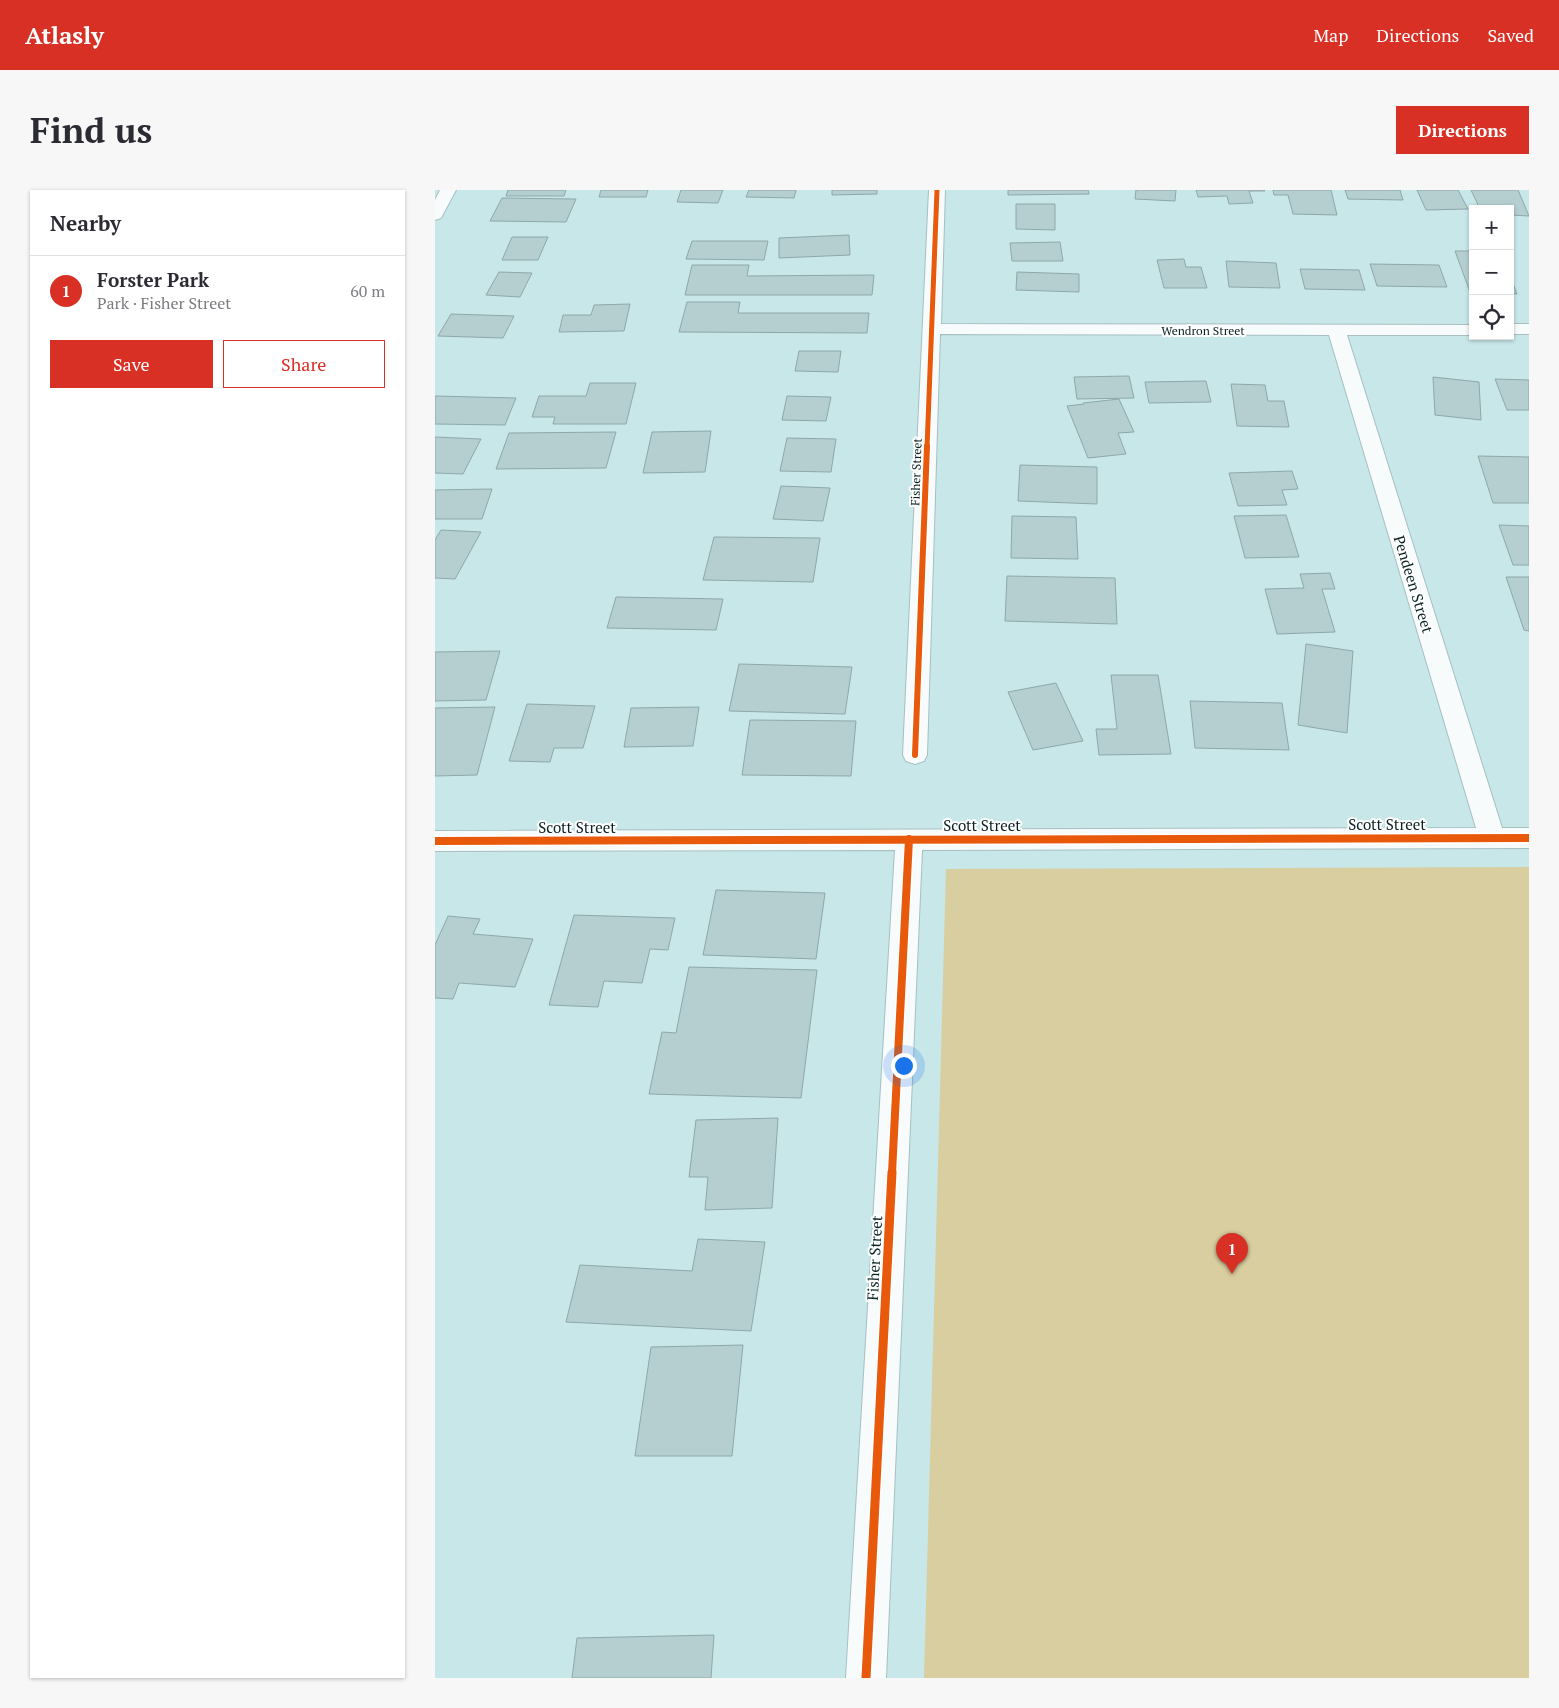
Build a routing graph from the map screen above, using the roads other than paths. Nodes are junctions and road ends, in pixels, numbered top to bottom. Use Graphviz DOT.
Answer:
graph roads {
  1 [pos="448,190"];
  2 [pos="937,190"];
  3 [pos="435,215"];
  4 [pos="933,329"];
  5 [pos="1529,329"];
  6 [pos="1337,330"];
  7 [pos="1469,330"];
  8 [pos="1514,330"];
  9 [pos="915,755"];
  10 [pos="1492,838"];
  11 [pos="1529,838"];
  12 [pos="909,839"];
  13 [pos="435,841"];
  14 [pos="866,1678"];
  1 -- 3 [label="street"];
  2 -- 4 [label="street, Fisher Street"];
  4 -- 6 [label="street, Wendron Street"];
  4 -- 9 [label="street, Fisher Street"];
  5 -- 8 [label="street"];
  6 -- 7 [label="street, Wendron Street"];
  6 -- 10 [label="street, Pendeen Street"];
  10 -- 11 [label="street, Scott Street"];
  10 -- 12 [label="street, Scott Street"];
  12 -- 13 [label="street, Scott Street"];
  12 -- 14 [label="street, Fisher Street"];
}
